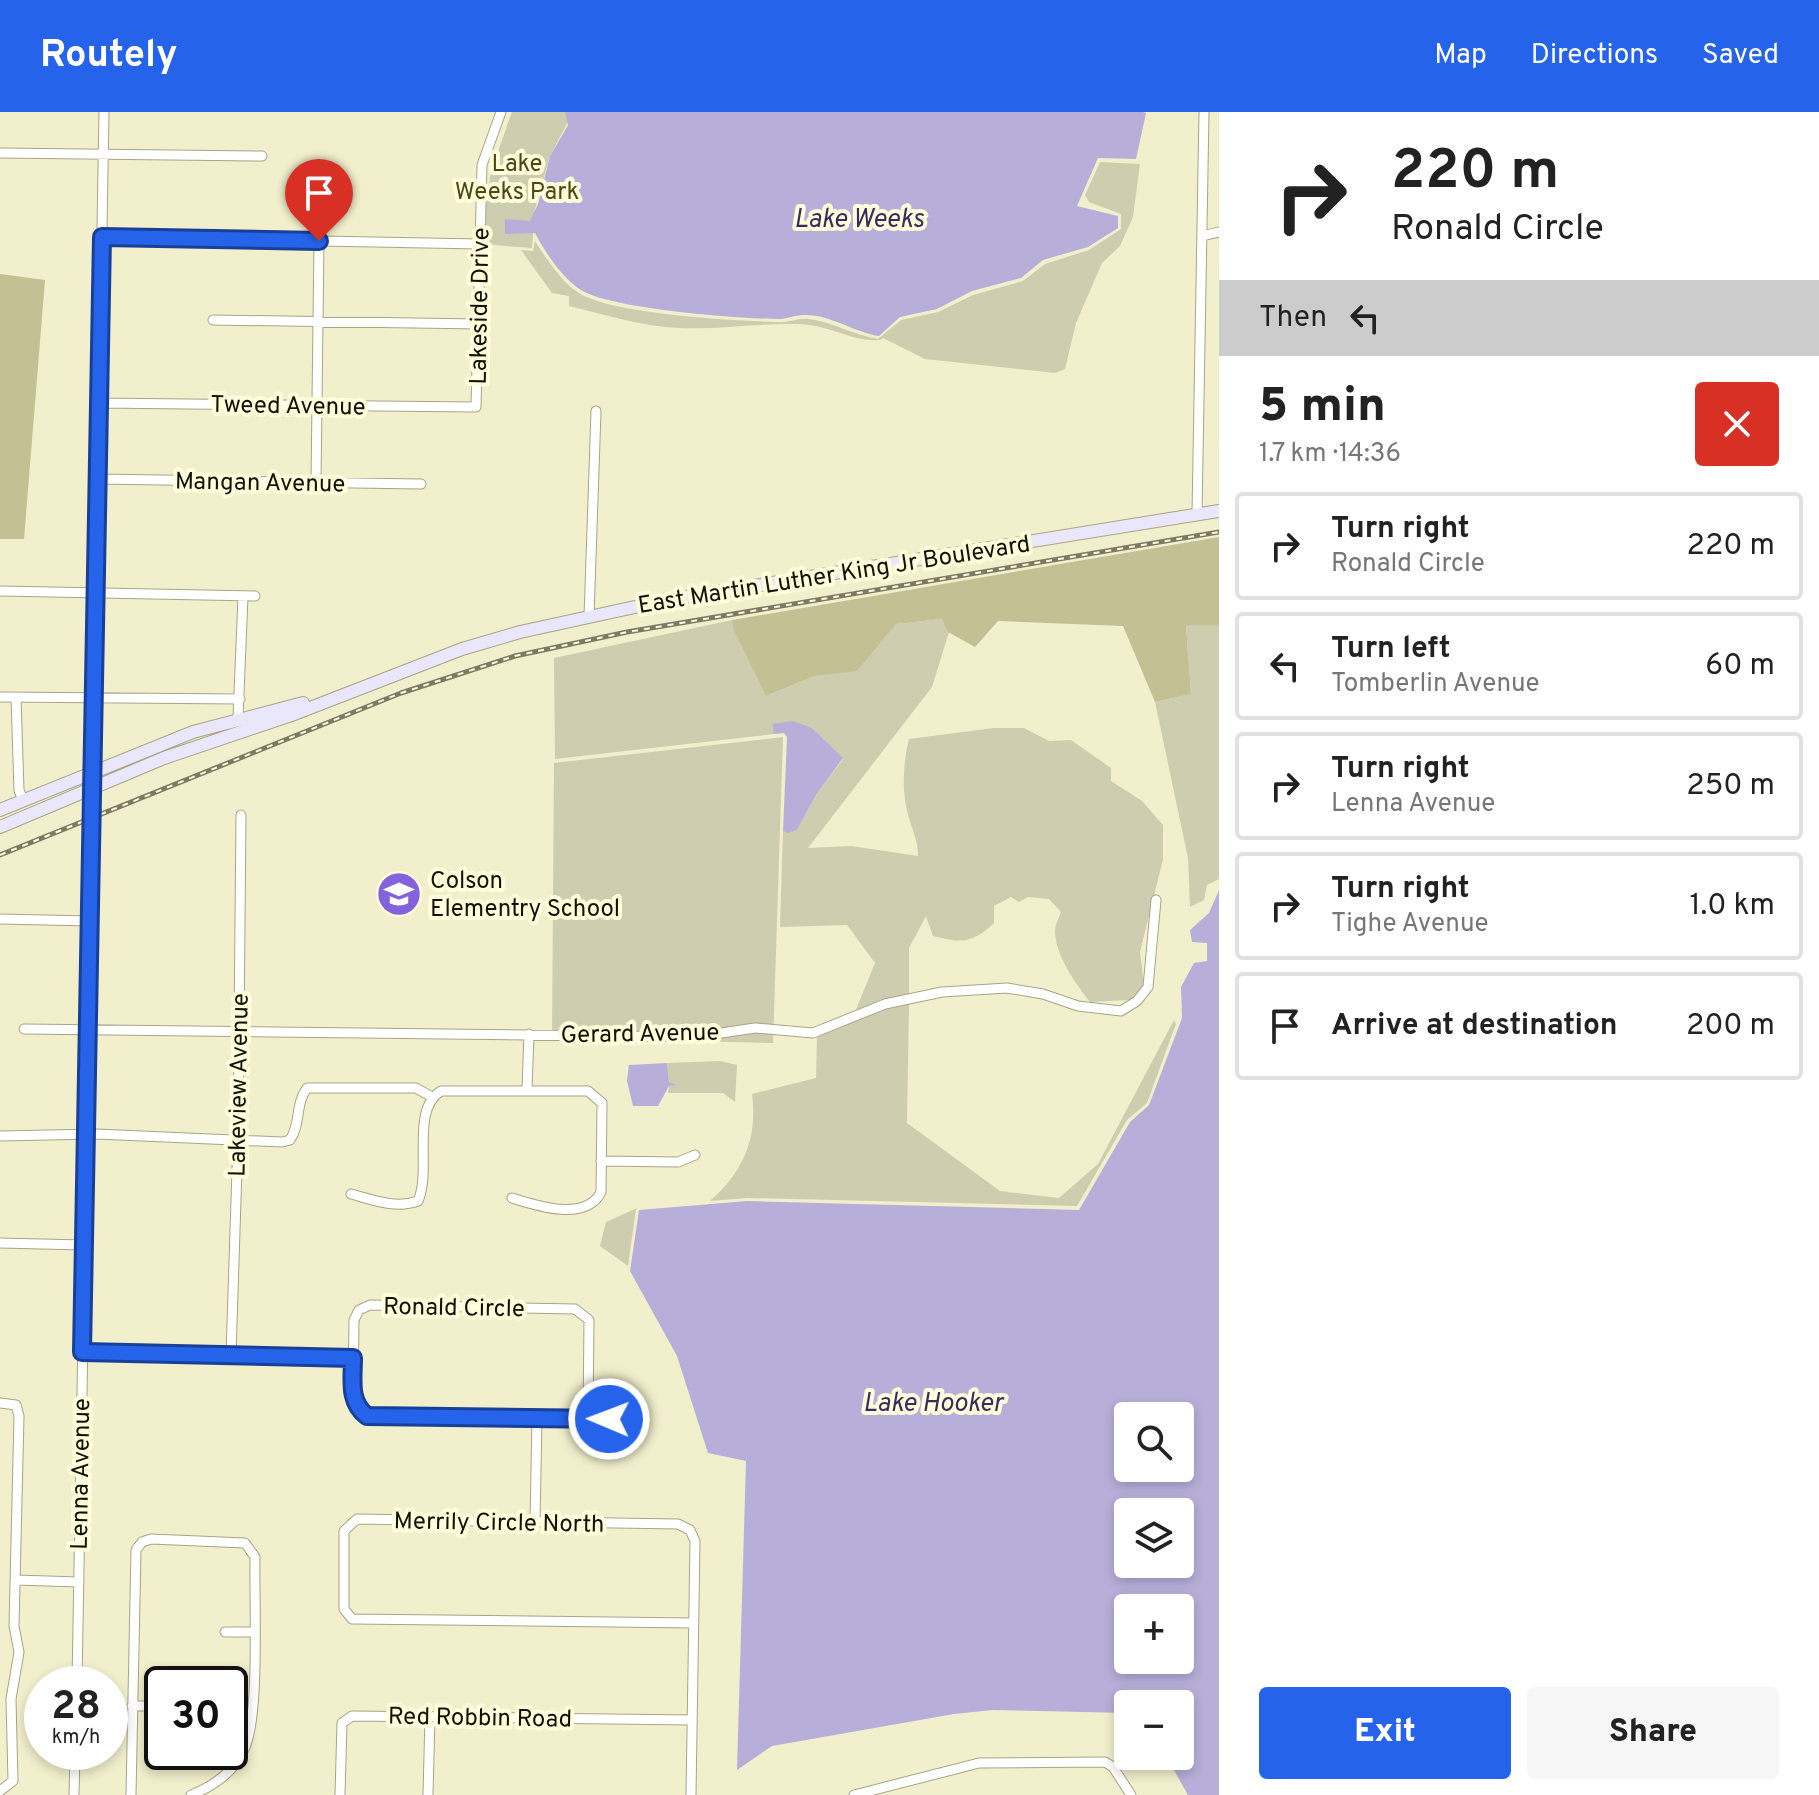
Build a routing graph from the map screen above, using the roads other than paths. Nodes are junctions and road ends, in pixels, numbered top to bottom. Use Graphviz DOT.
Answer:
graph roads {
  1 [pos="104,112"];
  2 [pos="501,112"];
  3 [pos="1204,112"];
  4 [pos="0,153"];
  5 [pos="104,154"];
  6 [pos="262,156"];
  7 [pos="1219,232"];
  8 [pos="1202,236"];
  9 [pos="102,237"];
  10 [pos="319,241"];
  11 [pos="480,244"];
  12 [pos="213,320"];
  13 [pos="320,323"];
  14 [pos="479,324"];
  15 [pos="99,403"];
  16 [pos="319,406"];
  17 [pos="476,407"];
  18 [pos="596,411"];
  19 [pos="98,479"];
  20 [pos="316,483"];
  21 [pos="421,484"];
  22 [pos="1219,511"];
  23 [pos="1197,515"];
  24 [pos="0,591"];
  25 [pos="96,592"];
  26 [pos="243,596"];
  27 [pos="255,596"];
  28 [pos="589,617"];
  29 [pos="352,690"];
  30 [pos="0,697"];
  31 [pos="16,697"];
  32 [pos="96,698"];
  33 [pos="240,699"];
  34 [pos="238,718"];
  35 [pos="94,781"];
  36 [pos="23,801"];
  37 [pos="0,810"];
  38 [pos="241,815"];
  39 [pos="0,827"];
  40 [pos="1156,900"];
  41 [pos="0,919"];
  42 [pos="91,921"];
  43 [pos="88,1027"];
  44 [pos="24,1029"];
  45 [pos="240,1030"];
  46 [pos="529,1034"];
  47 [pos="527,1090"];
  48 [pos="432,1097"];
  49 [pos="86,1134"];
  50 [pos="0,1136"];
  51 [pos="238,1138"];
  52 [pos="695,1155"];
  53 [pos="601,1161"];
  54 [pos="351,1194"];
  55 [pos="512,1198"];
  56 [pos="0,1243"];
  57 [pos="84,1245"];
  58 [pos="82,1352"];
  59 [pos="231,1355"];
  60 [pos="353,1358"];
  61 [pos="0,1403"];
  62 [pos="537,1418"];
  63 [pos="588,1418"];
  64 [pos="629,1419"];
  65 [pos="535,1522"];
  66 [pos="15,1580"];
  67 [pos="79,1582"];
  68 [pos="694,1623"];
  69 [pos="225,1632"];
  70 [pos="254,1632"];
  71 [pos="77,1666"];
  72 [pos="132,1706"];
  73 [pos="144,1706"];
  74 [pos="430,1716"];
  75 [pos="692,1720"];
  76 [pos="75,1770"];
  77 [pos="0,1791"];
  78 [pos="880,1792"];
  79 [pos="74,1795"];
  80 [pos="131,1795"];
  81 [pos="192,1795"];
  82 [pos="340,1795"];
  83 [pos="428,1795"];
  84 [pos="691,1795"];
  85 [pos="854,1795"];
  86 [pos="1131,1795"];
  1 -- 5 [label="street, Lenna Avenue"];
  2 -- 11 [label="street, Lakeside Drive"];
  3 -- 8 [label="street"];
  4 -- 5 [label="street"];
  5 -- 6 [label="street"];
  5 -- 9 [label="street, Lenna Avenue"];
  7 -- 8 [label="street"];
  8 -- 23 [label="street"];
  9 -- 10 [label="street"];
  9 -- 15 [label="street, Lenna Avenue"];
  10 -- 11 [label="street"];
  10 -- 13 [label="street"];
  11 -- 14 [label="street, Lakeside Drive"];
  12 -- 13 [label="street"];
  13 -- 14 [label="street"];
  13 -- 16 [label="street"];
  14 -- 17 [label="street, Lakeside Drive"];
  15 -- 16 [label="street, Tweed Avenue"];
  15 -- 19 [label="street, Lenna Avenue"];
  16 -- 17 [label="street, Tweed Avenue"];
  16 -- 20 [label="street"];
  18 -- 28 [label="street"];
  19 -- 20 [label="street, Mangan Avenue"];
  19 -- 25 [label="street, Lenna Avenue"];
  20 -- 21 [label="street, Mangan Avenue"];
  22 -- 23 [label="main road, East Martin Luther King Jr Boulevard"];
  23 -- 28 [label="main road, East Martin Luther King Jr Boulevard"];
  24 -- 25 [label="street"];
  25 -- 26 [label="street"];
  25 -- 32 [label="street, Lenna Avenue"];
  26 -- 27 [label="street"];
  26 -- 33 [label="street"];
  28 -- 29 [label="main road, East Martin Luther King Jr Boulevard"];
  29 -- 34 [label="main road"];
  29 -- 35 [label="main road"];
  30 -- 31 [label="street"];
  31 -- 32 [label="street"];
  31 -- 36 [label="street"];
  32 -- 33 [label="street"];
  32 -- 35 [label="street, Lenna Avenue"];
  33 -- 34 [label="street"];
  34 -- 35 [label="main road"];
  35 -- 36 [label="main road"];
  35 -- 39 [label="main road"];
  35 -- 42 [label="street, Lenna Avenue"];
  36 -- 37 [label="main road"];
  38 -- 45 [label="street, Lakeview Avenue"];
  40 -- 46 [label="street, Gerard Avenue"];
  41 -- 42 [label="street"];
  42 -- 43 [label="street, Lenna Avenue"];
  43 -- 44 [label="street, Gerard Avenue"];
  43 -- 45 [label="street, Gerard Avenue"];
  43 -- 49 [label="street, Lenna Avenue"];
  45 -- 46 [label="street, Gerard Avenue"];
  45 -- 51 [label="street, Lakeview Avenue"];
  46 -- 47 [label="street"];
  47 -- 48 [label="street"];
  47 -- 53 [label="street"];
  48 -- 51 [label="street"];
  48 -- 54 [label="street"];
  49 -- 50 [label="street"];
  49 -- 51 [label="street"];
  49 -- 57 [label="street, Lenna Avenue"];
  51 -- 59 [label="street, Lakeview Avenue"];
  52 -- 53 [label="street"];
  53 -- 55 [label="street"];
  56 -- 57 [label="street"];
  57 -- 58 [label="street, Lenna Avenue"];
  58 -- 59 [label="street"];
  58 -- 67 [label="street, Lenna Avenue"];
  59 -- 60 [label="street"];
  60 -- 62 [label="street, Ronald Circle"];
  60 -- 63 [label="street, Ronald Circle"];
  61 -- 66 [label="street"];
  62 -- 63 [label="street, Ronald Circle"];
  62 -- 65 [label="street"];
  63 -- 64 [label="street, Ronald Circle"];
  65 -- 68 [label="street, Merrily Circle North"];
  65 -- 68 [label="street, Merrily Circle North"];
  66 -- 67 [label="street"];
  66 -- 77 [label="street"];
  67 -- 71 [label="street, Lenna Avenue"];
  68 -- 75 [label="street"];
  69 -- 70 [label="street"];
  70 -- 72 [label="street"];
  70 -- 81 [label="street"];
  72 -- 73 [label="street"];
  72 -- 80 [label="street"];
  74 -- 75 [label="street, Red Robbin Road"];
  74 -- 82 [label="street, Red Robbin Road"];
  74 -- 83 [label="street"];
  75 -- 84 [label="street"];
  76 -- 79 [label="street"];
  78 -- 85 [label="street"];
  78 -- 86 [label="street"];
}
